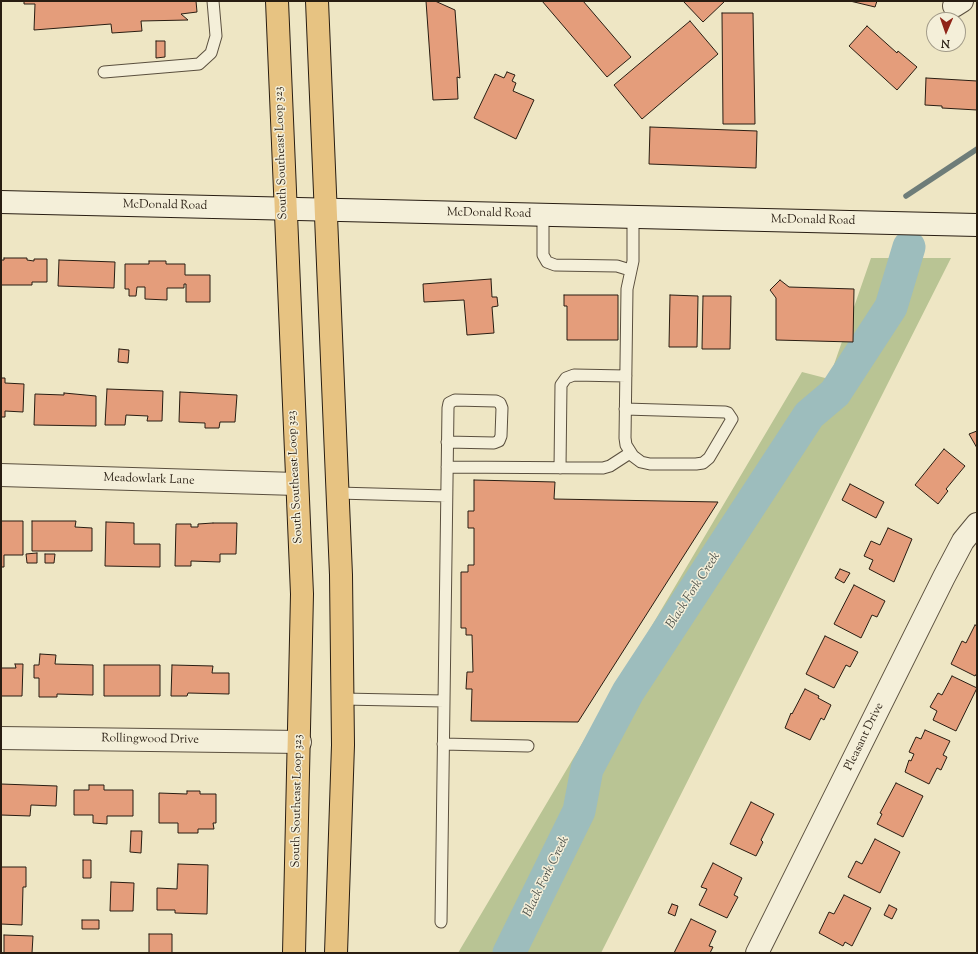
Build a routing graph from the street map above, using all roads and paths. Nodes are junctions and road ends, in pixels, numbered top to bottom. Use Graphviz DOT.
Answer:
graph roads {
  1 [pos="213,1"];
  2 [pos="277,1"];
  3 [pos="317,1"];
  4 [pos="104,72"];
  5 [pos="1,202"];
  6 [pos="285,209"];
  7 [pos="325,210"];
  8 [pos="543,215"];
  9 [pos="633,217"];
  10 [pos="977,225"];
  11 [pos="630,270"];
  12 [pos="626,376"];
  13 [pos="625,409"];
  14 [pos="447,442"];
  15 [pos="630,453"];
  16 [pos="447,467"];
  17 [pos="560,468"];
  18 [pos="1,475"];
  19 [pos="296,484"];
  20 [pos="338,493"];
  21 [pos="446,496"];
  22 [pos="977,524"];
  23 [pos="343,699"];
  24 [pos="444,701"];
  25 [pos="1,738"];
  26 [pos="300,742"];
  27 [pos="443,744"];
  28 [pos="528,746"];
  29 [pos="441,922"];
  30 [pos="294,953"];
  31 [pos="336,953"];
  32 [pos="757,953"];
  1 -- 4 [label="lane"];
  2 -- 6 [label="highway, South Southeast Loop 323"];
  3 -- 7 [label="highway"];
  5 -- 6 [label="street, McDonald Road"];
  6 -- 7 [label="street, McDonald Road"];
  6 -- 19 [label="highway, South Southeast Loop 323"];
  7 -- 8 [label="street, McDonald Road"];
  7 -- 20 [label="highway"];
  8 -- 9 [label="street, McDonald Road"];
  8 -- 11 [label="lane"];
  9 -- 10 [label="street, McDonald Road"];
  9 -- 11 [label="lane"];
  11 -- 12 [label="lane"];
  12 -- 13 [label="lane"];
  12 -- 17 [label="lane"];
  13 -- 15 [label="lane"];
  13 -- 15 [label="lane"];
  14 -- 14 [label="lane"];
  14 -- 16 [label="lane"];
  15 -- 17 [label="lane"];
  16 -- 17 [label="lane"];
  16 -- 21 [label="lane"];
  18 -- 19 [label="street, Meadowlark Lane"];
  19 -- 26 [label="highway, South Southeast Loop 323"];
  20 -- 21 [label="lane"];
  20 -- 23 [label="highway"];
  21 -- 24 [label="lane"];
  22 -- 32 [label="street, Pleasant Drive"];
  23 -- 24 [label="lane"];
  23 -- 31 [label="highway"];
  24 -- 27 [label="lane"];
  25 -- 26 [label="street, Rollingwood Drive"];
  26 -- 30 [label="highway, South Southeast Loop 323"];
  27 -- 28 [label="lane"];
  27 -- 29 [label="lane"];
}
